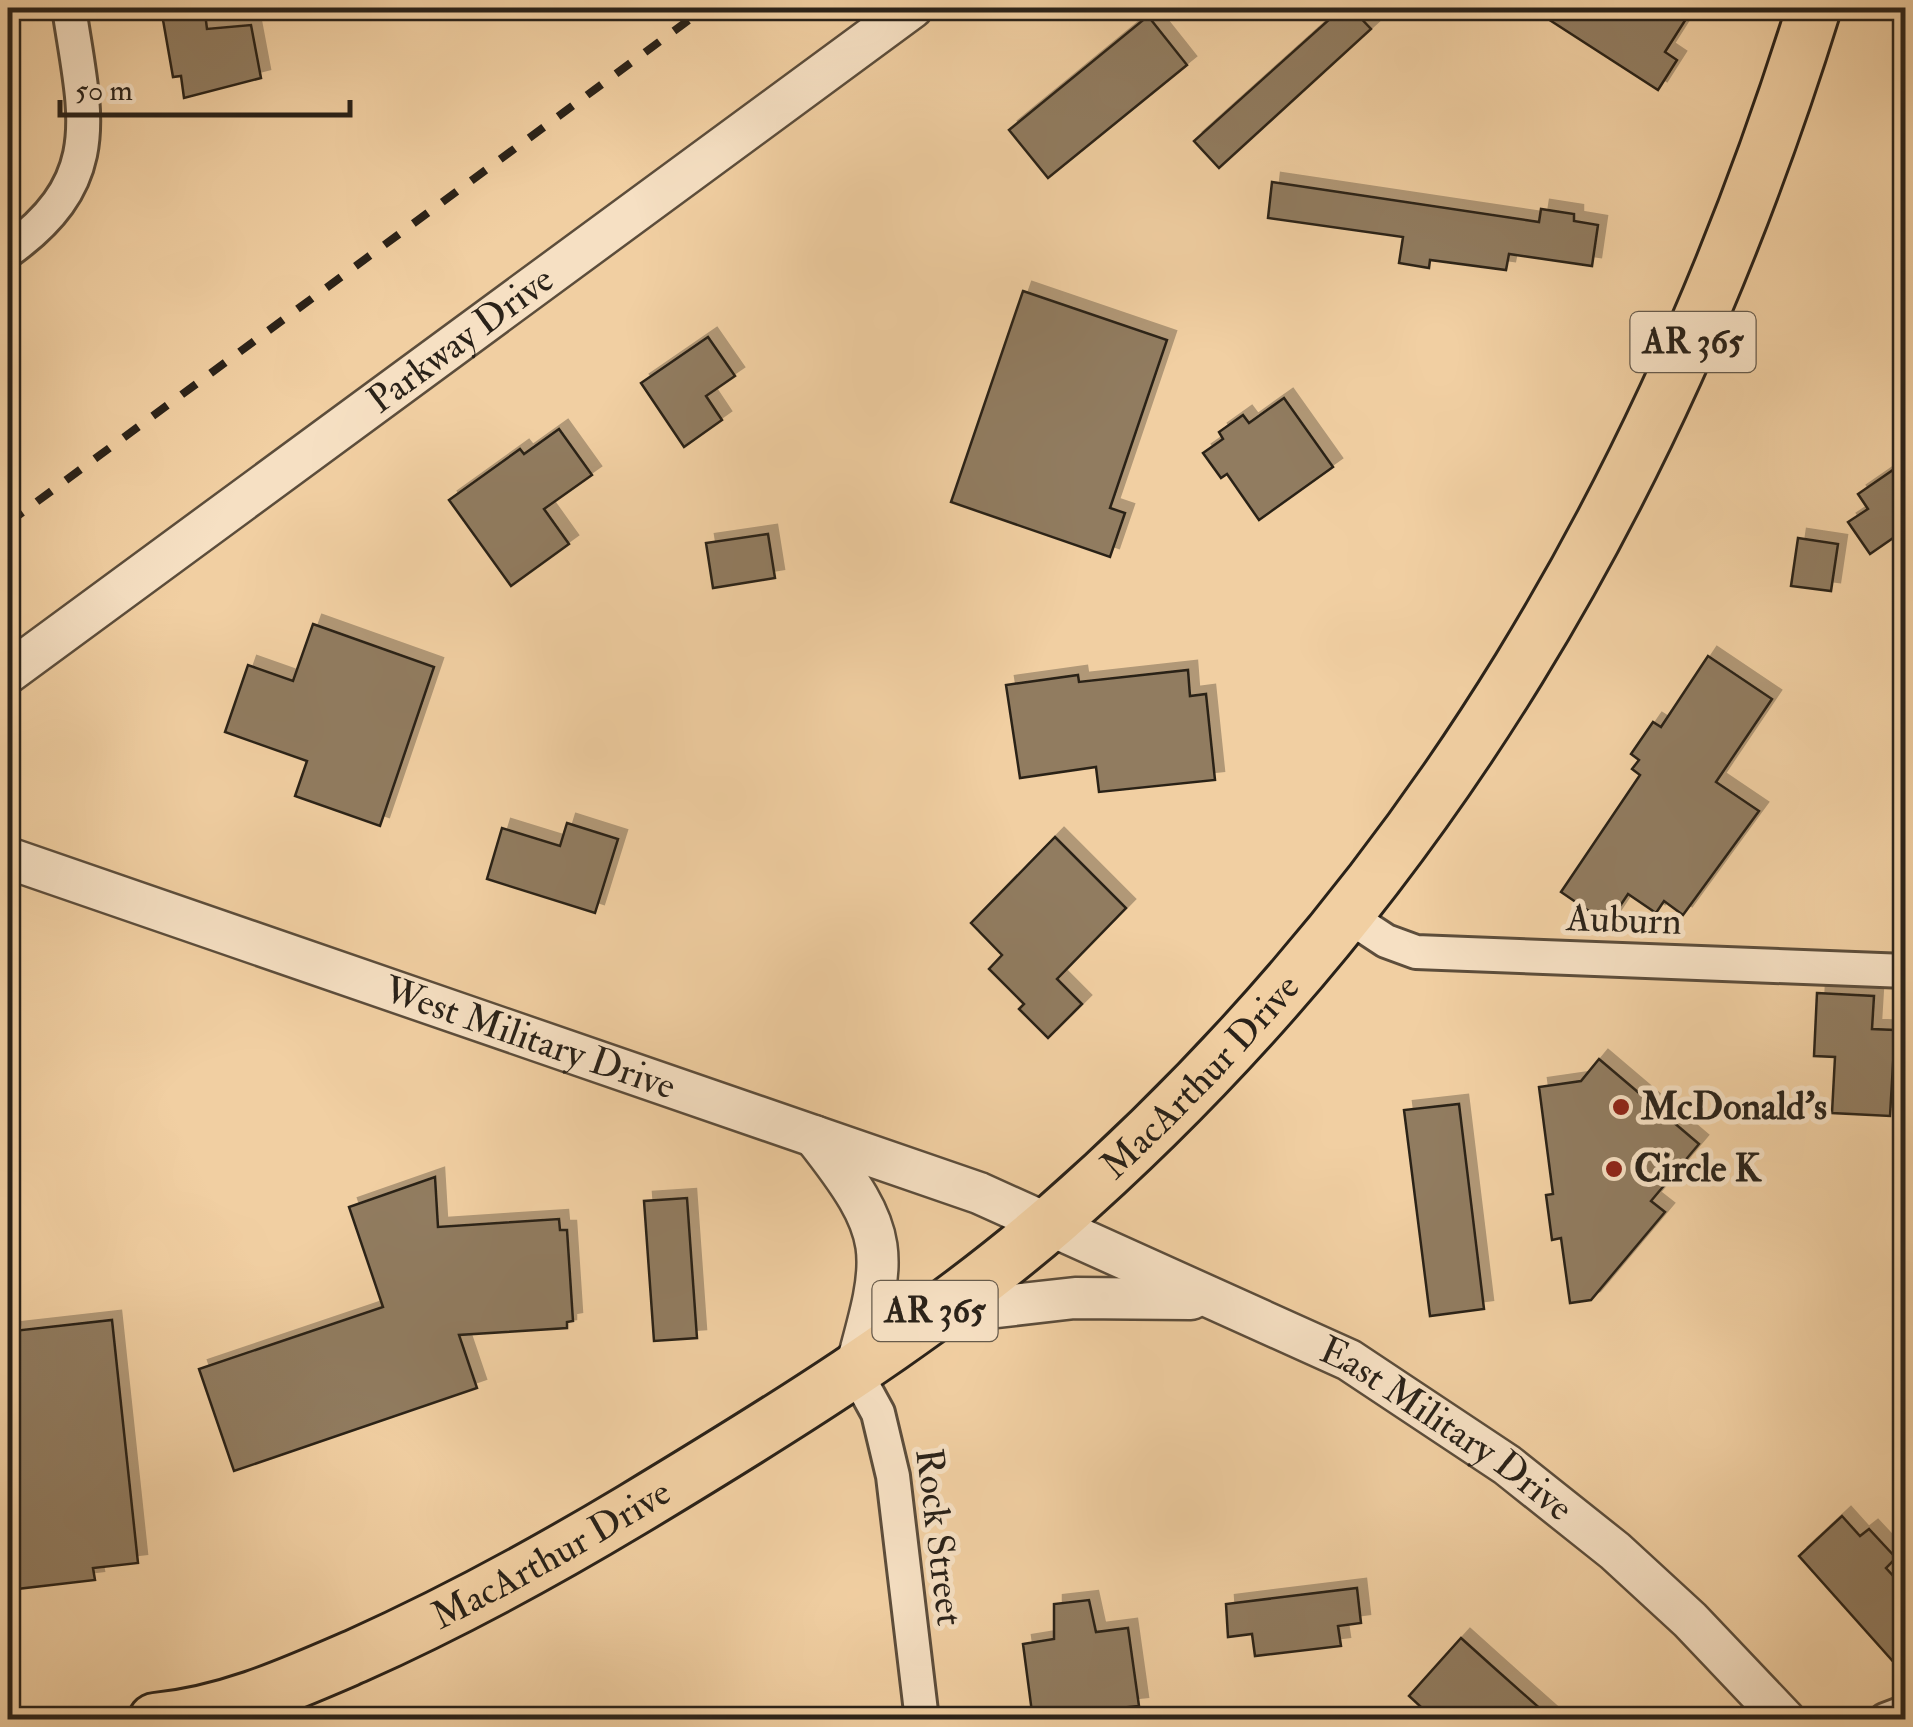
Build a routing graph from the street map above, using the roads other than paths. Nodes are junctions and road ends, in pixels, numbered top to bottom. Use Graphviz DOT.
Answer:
graph roads {
  1 [pos="68,8"];
  2 [pos="912,8"];
  3 [pos="1814,8"];
  4 [pos="8,252"];
  5 [pos="8,672"];
  6 [pos="8,858"];
  7 [pos="1348,916"];
  8 [pos="1906,972"];
  9 [pos="814,1136"];
  10 [pos="1049,1224"];
  11 [pos="1210,1300"];
  12 [pos="931,1314"];
  13 [pos="855,1372"];
  14 [pos="1906,1712"];
  15 [pos="155,1720"];
  16 [pos="922,1720"];
  17 [pos="1785,1720"];
  18 [pos="1884,1720"];
  1 -- 4 [label="street"];
  2 -- 5 [label="street, Parkway Drive"];
  3 -- 7 [label="main road, MacArthur Drive / AR 365"];
  6 -- 9 [label="street, West Military Drive"];
  7 -- 8 [label="street, Auburn"];
  7 -- 10 [label="main road, MacArthur Drive / AR 365"];
  9 -- 10 [label="street, West Military Drive"];
  9 -- 13 [label="street"];
  10 -- 11 [label="street, East Military Drive"];
  10 -- 12 [label="main road, MacArthur Drive / AR 365"];
  11 -- 12 [label="street"];
  11 -- 17 [label="street, East Military Drive"];
  12 -- 13 [label="main road, MacArthur Drive / AR 365"];
  13 -- 15 [label="main road, MacArthur Drive / AR 365"];
  13 -- 16 [label="street, Rock Street"];
  14 -- 18 [label="street"];
}
